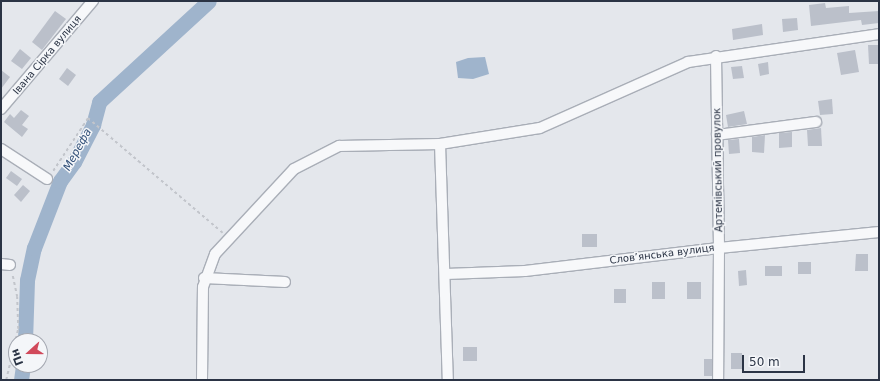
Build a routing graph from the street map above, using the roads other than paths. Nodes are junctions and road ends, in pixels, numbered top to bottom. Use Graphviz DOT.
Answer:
graph roads {
  1 [pos="93,1"];
  2 [pos="879,34"];
  3 [pos="716,56"];
  4 [pos="1,109"];
  5 [pos="816,122"];
  6 [pos="717,134"];
  7 [pos="440,144"];
  8 [pos="1,149"];
  9 [pos="47,180"];
  10 [pos="879,232"];
  11 [pos="719,248"];
  12 [pos="446,274"];
  13 [pos="204,278"];
  14 [pos="284,282"];
  15 [pos="202,380"];
  16 [pos="448,380"];
  17 [pos="718,380"];
  1 -- 4 [label="street, Івана Сірка вулиця"];
  2 -- 3 [label="street"];
  3 -- 6 [label="street, Артемівський провулок"];
  3 -- 7 [label="street"];
  5 -- 6 [label="street"];
  6 -- 11 [label="street, Артемівський провулок"];
  7 -- 12 [label="street"];
  7 -- 13 [label="street"];
  8 -- 9 [label="street"];
  10 -- 11 [label="street, Слов’янська вулиця"];
  11 -- 12 [label="street, Слов’янська вулиця"];
  11 -- 17 [label="street, Артемівський провулок"];
  12 -- 16 [label="street"];
  13 -- 14 [label="street"];
  13 -- 15 [label="street"];
}
